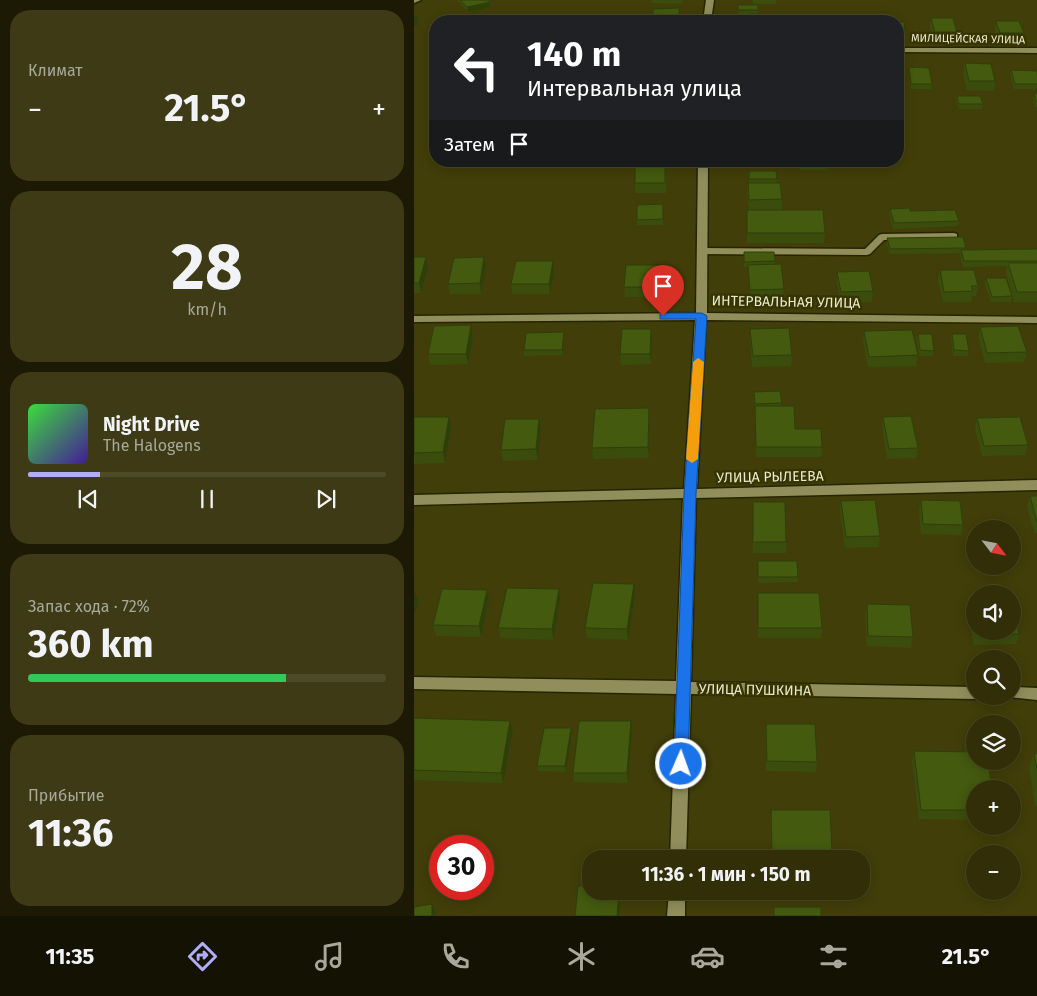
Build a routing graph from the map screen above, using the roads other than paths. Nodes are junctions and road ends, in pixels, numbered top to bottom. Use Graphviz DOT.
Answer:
graph roads {
  1 [pos="710,0"];
  2 [pos="709,15"];
  3 [pos="904,50"];
  4 [pos="1037,51"];
  5 [pos="703,167"];
  6 [pos="954,236"];
  7 [pos="702,252"];
  8 [pos="702,316"];
  9 [pos="414,319"];
  10 [pos="1037,320"];
  11 [pos="1037,485"];
  12 [pos="690,494"];
  13 [pos="414,500"];
  14 [pos="414,683"];
  15 [pos="683,689"];
  16 [pos="966,693"];
  17 [pos="1021,693"];
  18 [pos="1037,694"];
  19 [pos="678,850"];
  20 [pos="677,900"];
  21 [pos="676,916"];
  1 -- 2 [label="street"];
  3 -- 4 [label="street, МИЛИЦЕЙСКАЯ УЛИЦА"];
  5 -- 7 [label="street"];
  6 -- 7 [label="lane"];
  7 -- 8 [label="street"];
  8 -- 9 [label="street, ИНТЕРВАЛЬНАЯ УЛИЦА"];
  8 -- 10 [label="street, ИНТЕРВАЛЬНАЯ УЛИЦА"];
  8 -- 12 [label="street"];
  11 -- 12 [label="street, УЛИЦА РЫЛЕЕВА"];
  12 -- 13 [label="street, УЛИЦА РЫЛЕЕВА"];
  12 -- 15 [label="street"];
  14 -- 15 [label="street, УЛИЦА ПУШКИНА"];
  15 -- 16 [label="street, УЛИЦА ПУШКИНА"];
  15 -- 19 [label="street"];
  17 -- 18 [label="street"];
  20 -- 21 [label="street"];
}
